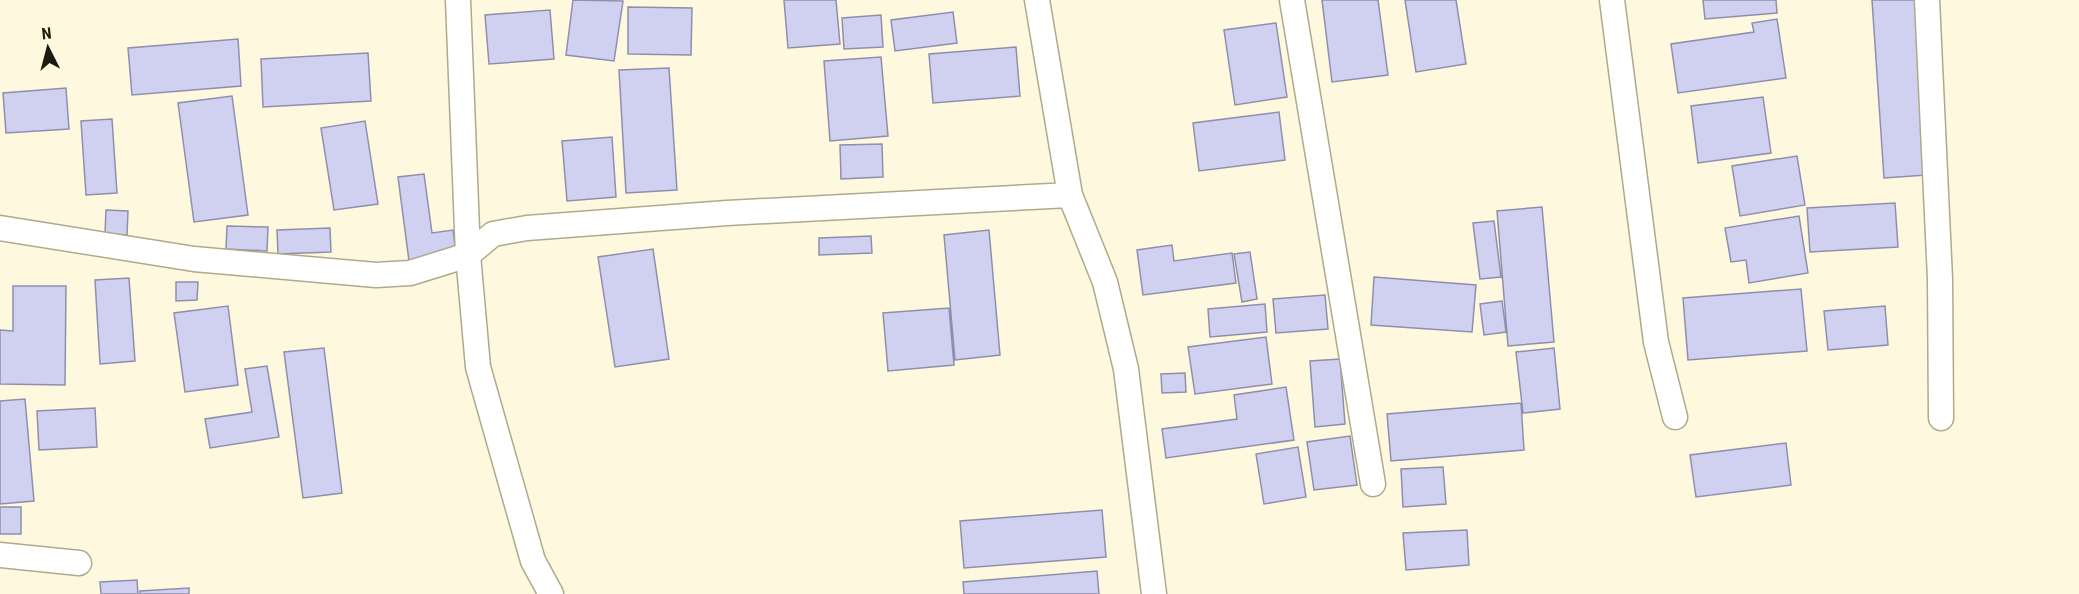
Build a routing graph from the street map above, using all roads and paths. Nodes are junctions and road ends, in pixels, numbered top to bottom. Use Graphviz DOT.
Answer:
graph roads {
  1 [pos="458,0"];
  2 [pos="1037,0"];
  3 [pos="1292,0"];
  4 [pos="1612,0"];
  5 [pos="1927,0"];
  6 [pos="1070,195"];
  7 [pos="0,228"];
  8 [pos="468,255"];
  9 [pos="1675,417"];
  10 [pos="1941,418"];
  11 [pos="1373,484"];
  12 [pos="0,555"];
  13 [pos="79,563"];
  14 [pos="550,594"];
  15 [pos="1154,594"];
  1 -- 8 [label="street"];
  2 -- 6 [label="street"];
  3 -- 11 [label="street"];
  4 -- 9 [label="street"];
  5 -- 10 [label="street"];
  6 -- 8 [label="street"];
  6 -- 15 [label="street"];
  7 -- 8 [label="street"];
  8 -- 14 [label="street"];
  12 -- 13 [label="street"];
}
